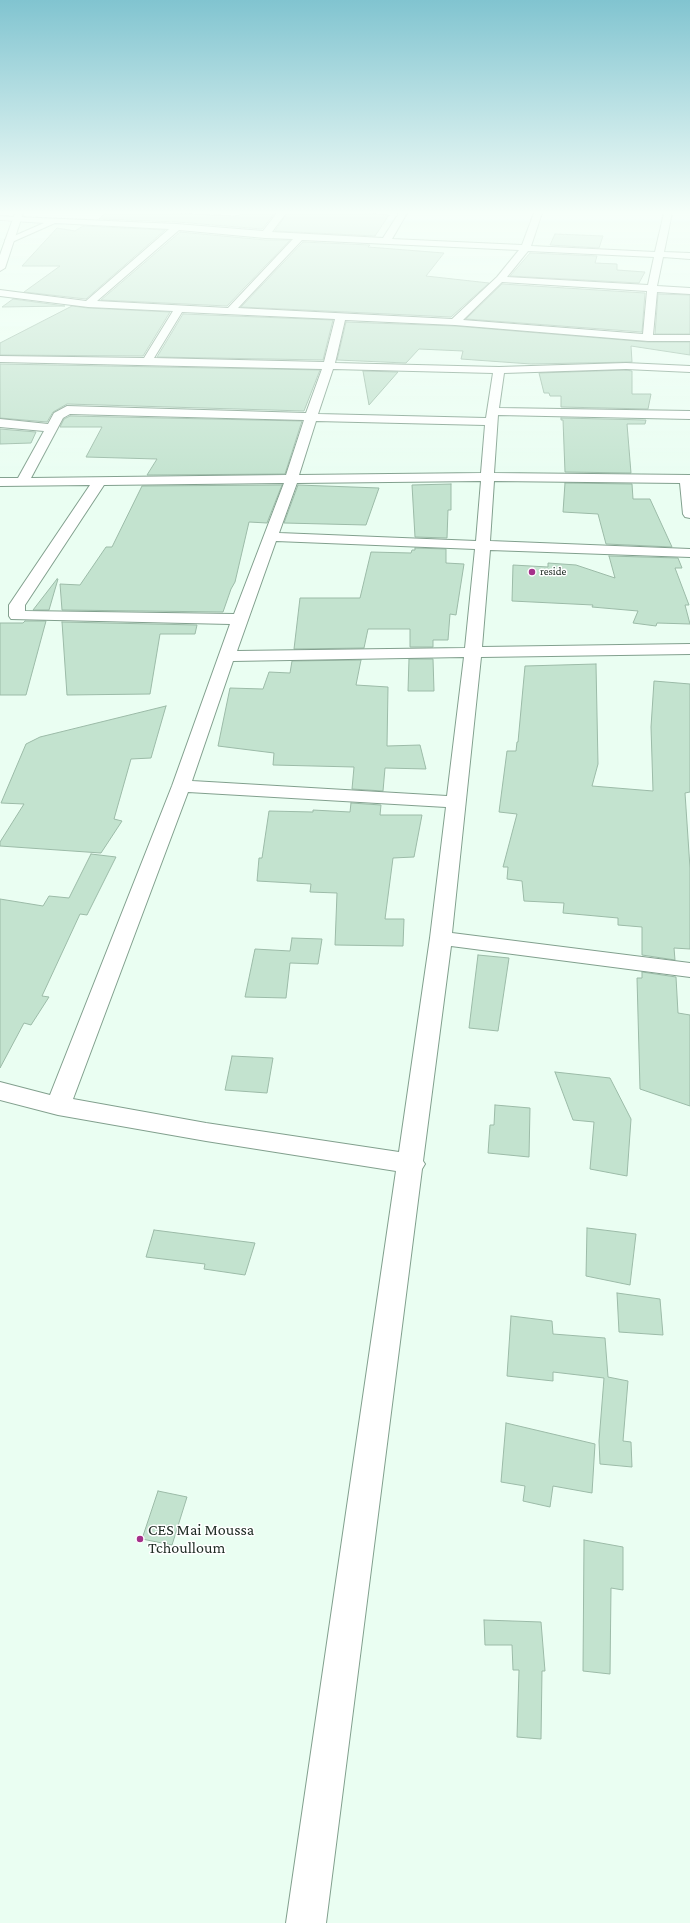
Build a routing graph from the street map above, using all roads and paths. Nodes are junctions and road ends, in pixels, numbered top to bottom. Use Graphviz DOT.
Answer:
graph roads {
  1 [pos="78,303"];
  2 [pos="238,303"];
  3 [pos="475,303"];
  4 [pos="651,303"];
  5 [pos="88,304"];
  6 [pos="179,309"];
  7 [pos="231,310"];
  8 [pos="341,316"];
  9 [pos="455,322"];
  10 [pos="648,338"];
  11 [pos="690,338"];
  12 [pos="0,359"];
  13 [pos="147,361"];
  14 [pos="329,366"];
  15 [pos="690,369"];
  16 [pos="499,370"];
  17 [pos="690,415"];
  18 [pos="311,416"];
  19 [pos="492,417"];
  20 [pos="0,423"];
  21 [pos="51,428"];
  22 [pos="488,477"];
  23 [pos="292,478"];
  24 [pos="688,479"];
  25 [pos="0,482"];
  26 [pos="22,482"];
  27 [pos="99,482"];
  28 [pos="690,514"];
  29 [pos="271,537"];
  30 [pos="483,545"];
  31 [pos="690,553"];
  32 [pos="240,619"];
  33 [pos="690,649"];
  34 [pos="473,653"];
  35 [pos="227,656"];
  36 [pos="181,786"];
  37 [pos="456,802"];
  38 [pos="441,938"];
  39 [pos="690,970"];
  40 [pos="0,1092"];
  41 [pos="58,1106"];
  42 [pos="412,1164"];
  43 [pos="306,1923"];
  1 -- 5 [label="main road"];
  2 -- 7 [label="main road"];
  3 -- 9 [label="main road"];
  4 -- 10 [label="main road"];
  5 -- 6 [label="main road"];
  6 -- 7 [label="main road"];
  6 -- 13 [label="main road"];
  7 -- 8 [label="main road"];
  8 -- 9 [label="main road"];
  8 -- 14 [label="main road"];
  9 -- 10 [label="main road"];
  10 -- 11 [label="main road"];
  12 -- 13 [label="main road"];
  13 -- 14 [label="main road"];
  14 -- 16 [label="main road"];
  14 -- 18 [label="main road"];
  15 -- 16 [label="main road"];
  16 -- 19 [label="main road"];
  17 -- 19 [label="main road"];
  18 -- 19 [label="main road"];
  18 -- 21 [label="main road"];
  18 -- 23 [label="main road"];
  19 -- 22 [label="main road"];
  20 -- 21 [label="main road"];
  21 -- 26 [label="main road"];
  22 -- 23 [label="main road"];
  22 -- 24 [label="main road"];
  22 -- 30 [label="main road"];
  23 -- 27 [label="main road"];
  23 -- 29 [label="main road"];
  24 -- 28 [label="main road"];
  25 -- 26 [label="main road"];
  26 -- 27 [label="main road"];
  27 -- 32 [label="main road"];
  29 -- 30 [label="main road"];
  29 -- 32 [label="main road"];
  30 -- 31 [label="main road"];
  30 -- 34 [label="main road"];
  32 -- 35 [label="main road"];
  33 -- 34 [label="main road"];
  34 -- 35 [label="main road"];
  34 -- 37 [label="main road"];
  35 -- 36 [label="main road"];
  36 -- 37 [label="main road"];
  36 -- 41 [label="main road"];
  37 -- 38 [label="main road"];
  38 -- 39 [label="main road"];
  38 -- 42 [label="main road"];
  40 -- 41 [label="main road"];
  41 -- 42 [label="main road"];
  42 -- 43 [label="main road"];
}
